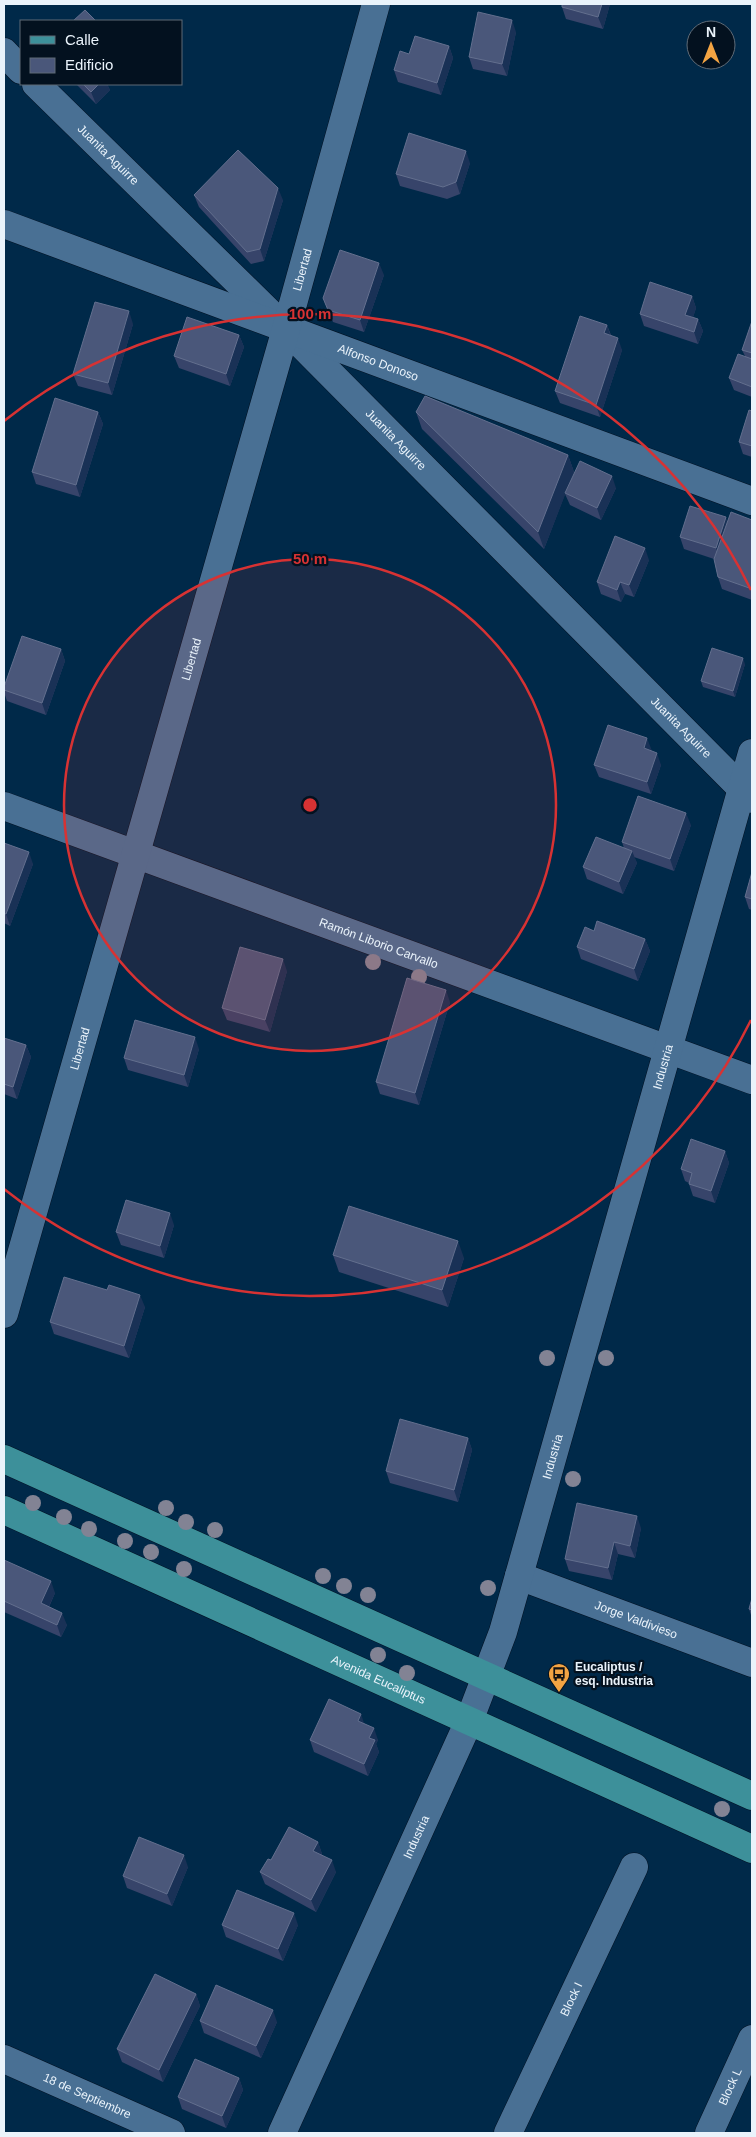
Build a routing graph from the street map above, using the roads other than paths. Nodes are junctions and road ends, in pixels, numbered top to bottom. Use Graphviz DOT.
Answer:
graph roads {
  1 [pos="376,4"];
  2 [pos="4,52"];
  3 [pos="20,69"];
  4 [pos="37,85"];
  5 [pos="4,224"];
  6 [pos="286,329"];
  7 [pos="752,501"];
  8 [pos="752,753"];
  9 [pos="747,794"];
  10 [pos="4,806"];
  11 [pos="135,854"];
  12 [pos="669,1050"];
  13 [pos="752,1080"];
  14 [pos="4,1314"];
  15 [pos="4,1459"];
  16 [pos="4,1510"];
  17 [pos="519,1576"];
  18 [pos="752,1663"];
  19 [pos="487,1677"];
  20 [pos="469,1720"];
  21 [pos="752,1796"];
  22 [pos="752,1849"];
  23 [pos="634,1866"];
  24 [pos="752,2039"];
  25 [pos="4,2059"];
  26 [pos="171,2133"];
  27 [pos="282,2133"];
  28 [pos="508,2133"];
  29 [pos="709,2133"];
  1 -- 6 [label="street, Libertad"];
  2 -- 3 [label="street"];
  4 -- 6 [label="street, Juanita Aguirre"];
  5 -- 6 [label="street, Alfonso Donoso"];
  6 -- 7 [label="street, Alfonso Donoso"];
  6 -- 9 [label="street, Juanita Aguirre"];
  6 -- 11 [label="street, Libertad"];
  8 -- 9 [label="street, Industria"];
  9 -- 12 [label="street, Industria"];
  10 -- 11 [label="street, Ramón Liborio Carvallo"];
  11 -- 12 [label="street, Ramón Liborio Carvallo"];
  11 -- 14 [label="street, Libertad"];
  12 -- 13 [label="street, Ramón Liborio Carvallo"];
  12 -- 17 [label="street, Industria"];
  15 -- 19 [label="main road"];
  16 -- 20 [label="main road, Avenida Eucaliptus"];
  17 -- 18 [label="street, Jorge Valdivieso"];
  17 -- 19 [label="street, Industria"];
  19 -- 20 [label="street, Industria"];
  19 -- 21 [label="main road"];
  20 -- 22 [label="main road, Avenida Eucaliptus"];
  20 -- 27 [label="street, Industria"];
  23 -- 28 [label="street, Block I"];
  24 -- 29 [label="street, Block L"];
  25 -- 26 [label="street, 18 de Septiembre"];
}
